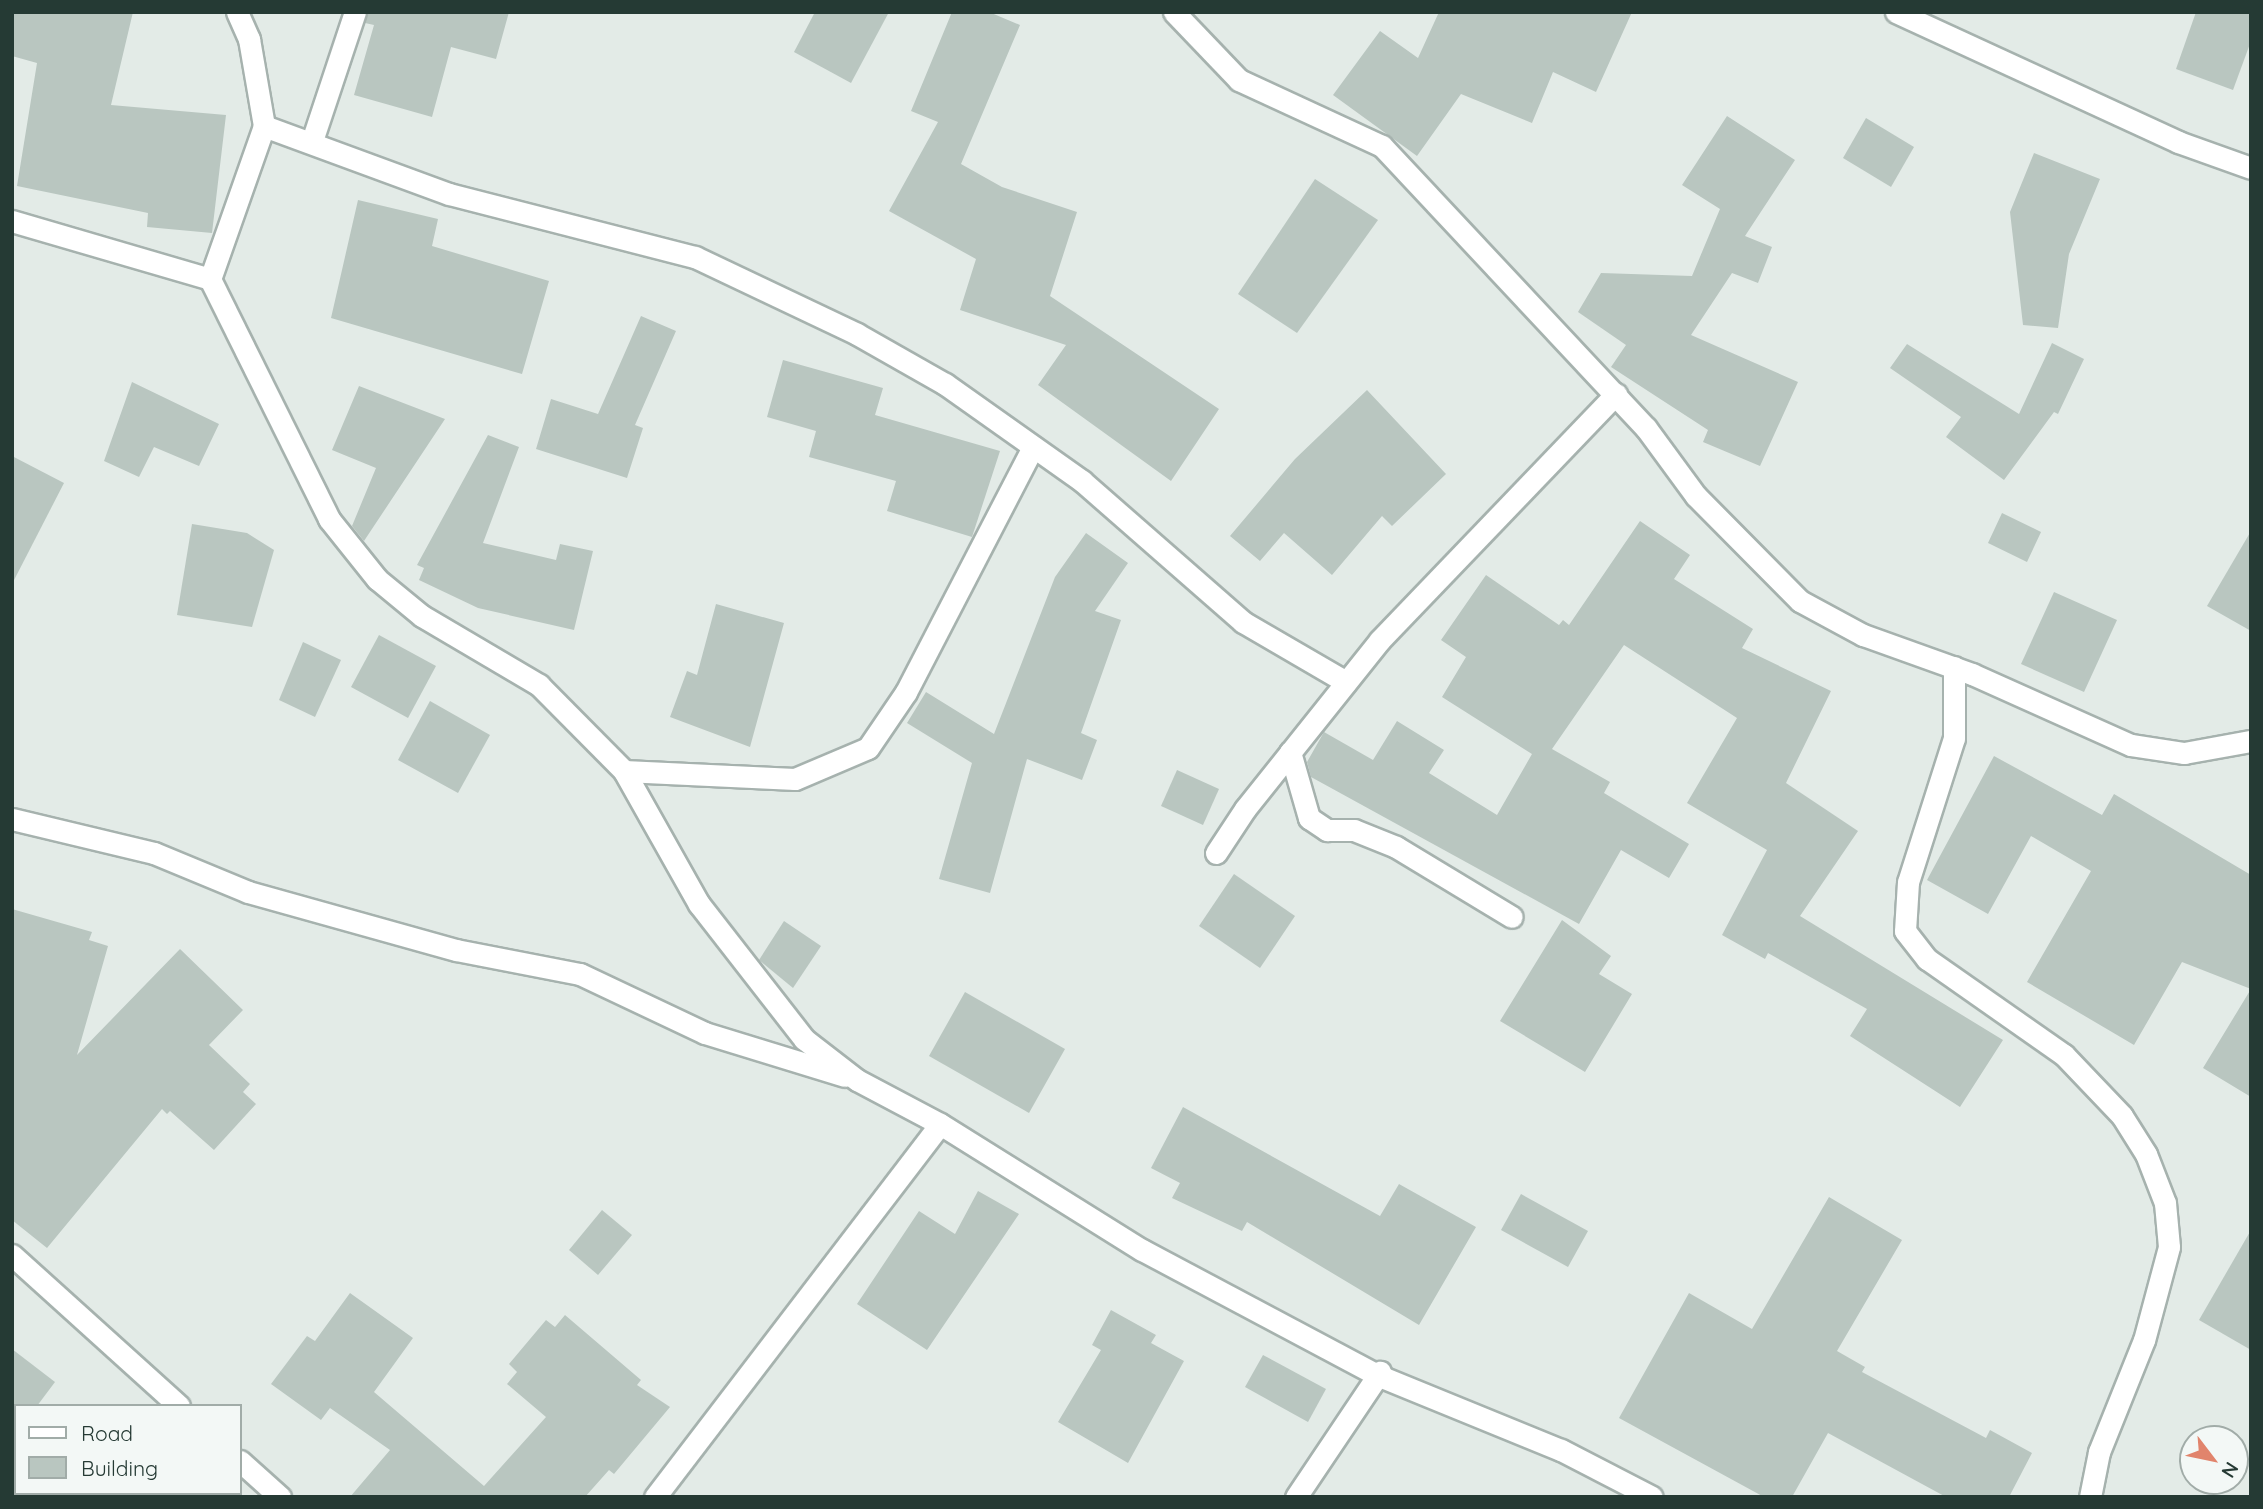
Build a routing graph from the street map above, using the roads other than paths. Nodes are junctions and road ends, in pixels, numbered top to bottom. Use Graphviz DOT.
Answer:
graph roads {
  1 [pos="237,12"];
  2 [pos="355,12"];
  3 [pos="1174,12"];
  4 [pos="1896,12"];
  5 [pos="264,126"];
  6 [pos="312,141"];
  7 [pos="2251,169"];
  8 [pos="12,221"];
  9 [pos="210,279"];
  10 [pos="1616,394"];
  11 [pos="1033,447"];
  12 [pos="1954,667"];
  13 [pos="1346,682"];
  14 [pos="2251,741"];
  15 [pos="1290,752"];
  16 [pos="624,771"];
  17 [pos="1266,783"];
  18 [pos="1302,795"];
  19 [pos="12,819"];
  20 [pos="1216,853"];
  21 [pos="1513,917"];
  22 [pos="857,1080"];
  23 [pos="940,1124"];
  24 [pos="12,1255"];
  25 [pos="1380,1372"];
  26 [pos="177,1404"];
  27 [pos="242,1463"];
  28 [pos="280,1497"];
  29 [pos="655,1497"];
  30 [pos="1296,1497"];
  31 [pos="1652,1497"];
  32 [pos="2090,1497"];
  1 -- 5 [label="street"];
  2 -- 6 [label="street"];
  3 -- 10 [label="street"];
  4 -- 7 [label="street"];
  5 -- 6 [label="street"];
  5 -- 9 [label="street"];
  6 -- 11 [label="street"];
  8 -- 9 [label="street"];
  9 -- 16 [label="street"];
  10 -- 12 [label="street"];
  10 -- 13 [label="street"];
  11 -- 13 [label="street"];
  11 -- 16 [label="street"];
  12 -- 14 [label="street"];
  12 -- 32 [label="street"];
  13 -- 15 [label="street"];
  15 -- 17 [label="street"];
  15 -- 18 [label="street"];
  16 -- 22 [label="street"];
  17 -- 18 [label="street"];
  17 -- 20 [label="street"];
  18 -- 21 [label="street"];
  19 -- 22 [label="street"];
  22 -- 23 [label="street"];
  23 -- 25 [label="street"];
  23 -- 29 [label="street"];
  24 -- 26 [label="street"];
  25 -- 30 [label="street"];
  25 -- 31 [label="street"];
  27 -- 28 [label="street"];
}
